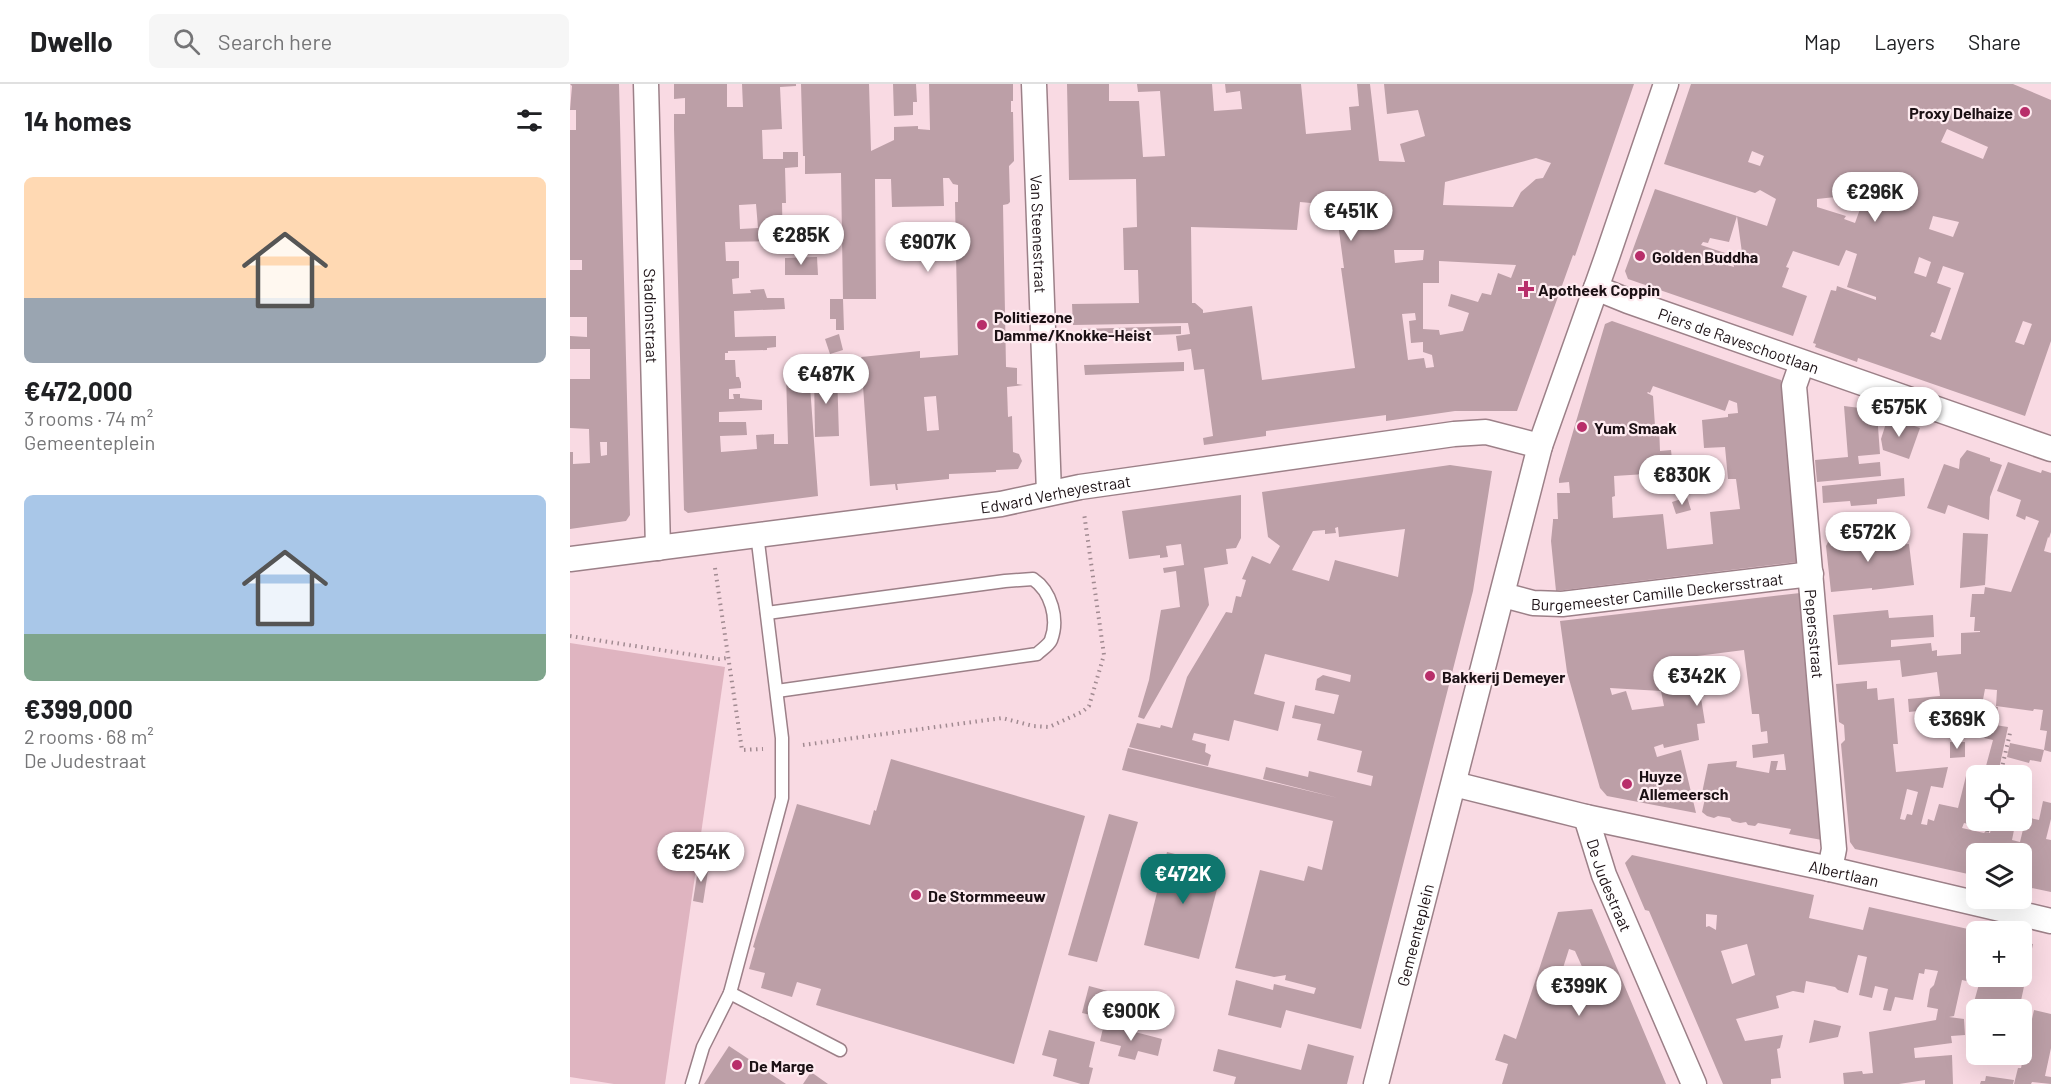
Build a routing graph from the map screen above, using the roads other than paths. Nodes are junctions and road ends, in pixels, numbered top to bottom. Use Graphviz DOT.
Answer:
graph roads {
  1 [pos="646,84"];
  2 [pos="1034,84"];
  3 [pos="1666,84"];
  4 [pos="1596,288"];
  5 [pos="1802,363"];
  6 [pos="1540,446"];
  7 [pos="2051,449"];
  8 [pos="1049,492"];
  9 [pos="757,534"];
  10 [pos="658,548"];
  11 [pos="570,559"];
  12 [pos="1811,574"];
  13 [pos="1503,595"];
  14 [pos="767,613"];
  15 [pos="777,691"];
  16 [pos="1454,784"];
  17 [pos="1586,818"];
  18 [pos="1830,869"];
  19 [pos="2051,921"];
  20 [pos="730,993"];
  21 [pos="840,1050"];
  22 [pos="692,1084"];
  23 [pos="1376,1084"];
  24 [pos="1694,1084"];
  1 -- 10 [label="street, Stadionstraat"];
  2 -- 8 [label="street, Van Steenestraat"];
  3 -- 4 [label="street, Gemeenteplein"];
  4 -- 5 [label="street, Piers de Raveschootlaan"];
  4 -- 6 [label="street, Gemeenteplein"];
  5 -- 7 [label="street, Piers de Raveschootlaan"];
  5 -- 12 [label="street, Pepersstraat"];
  6 -- 8 [label="street, Edward Verheyestraat"];
  6 -- 13 [label="street, Gemeenteplein"];
  8 -- 9 [label="street, Edward Verheyestraat"];
  9 -- 10 [label="street, Edward Verheyestraat"];
  9 -- 14 [label="lane"];
  10 -- 11 [label="street, Edward Verheyestraat"];
  12 -- 13 [label="street, Burgemeester Camille Deckersstraat"];
  12 -- 18 [label="street, Pepersstraat"];
  13 -- 16 [label="street, Gemeenteplein"];
  14 -- 15 [label="lane"];
  14 -- 15 [label="lane"];
  15 -- 20 [label="lane"];
  16 -- 17 [label="street"];
  16 -- 23 [label="street, Gemeenteplein"];
  17 -- 18 [label="street, Albertlaan"];
  17 -- 24 [label="street, De Judestraat"];
  18 -- 19 [label="street, Albertlaan"];
  20 -- 21 [label="lane"];
  20 -- 22 [label="lane"];
}
